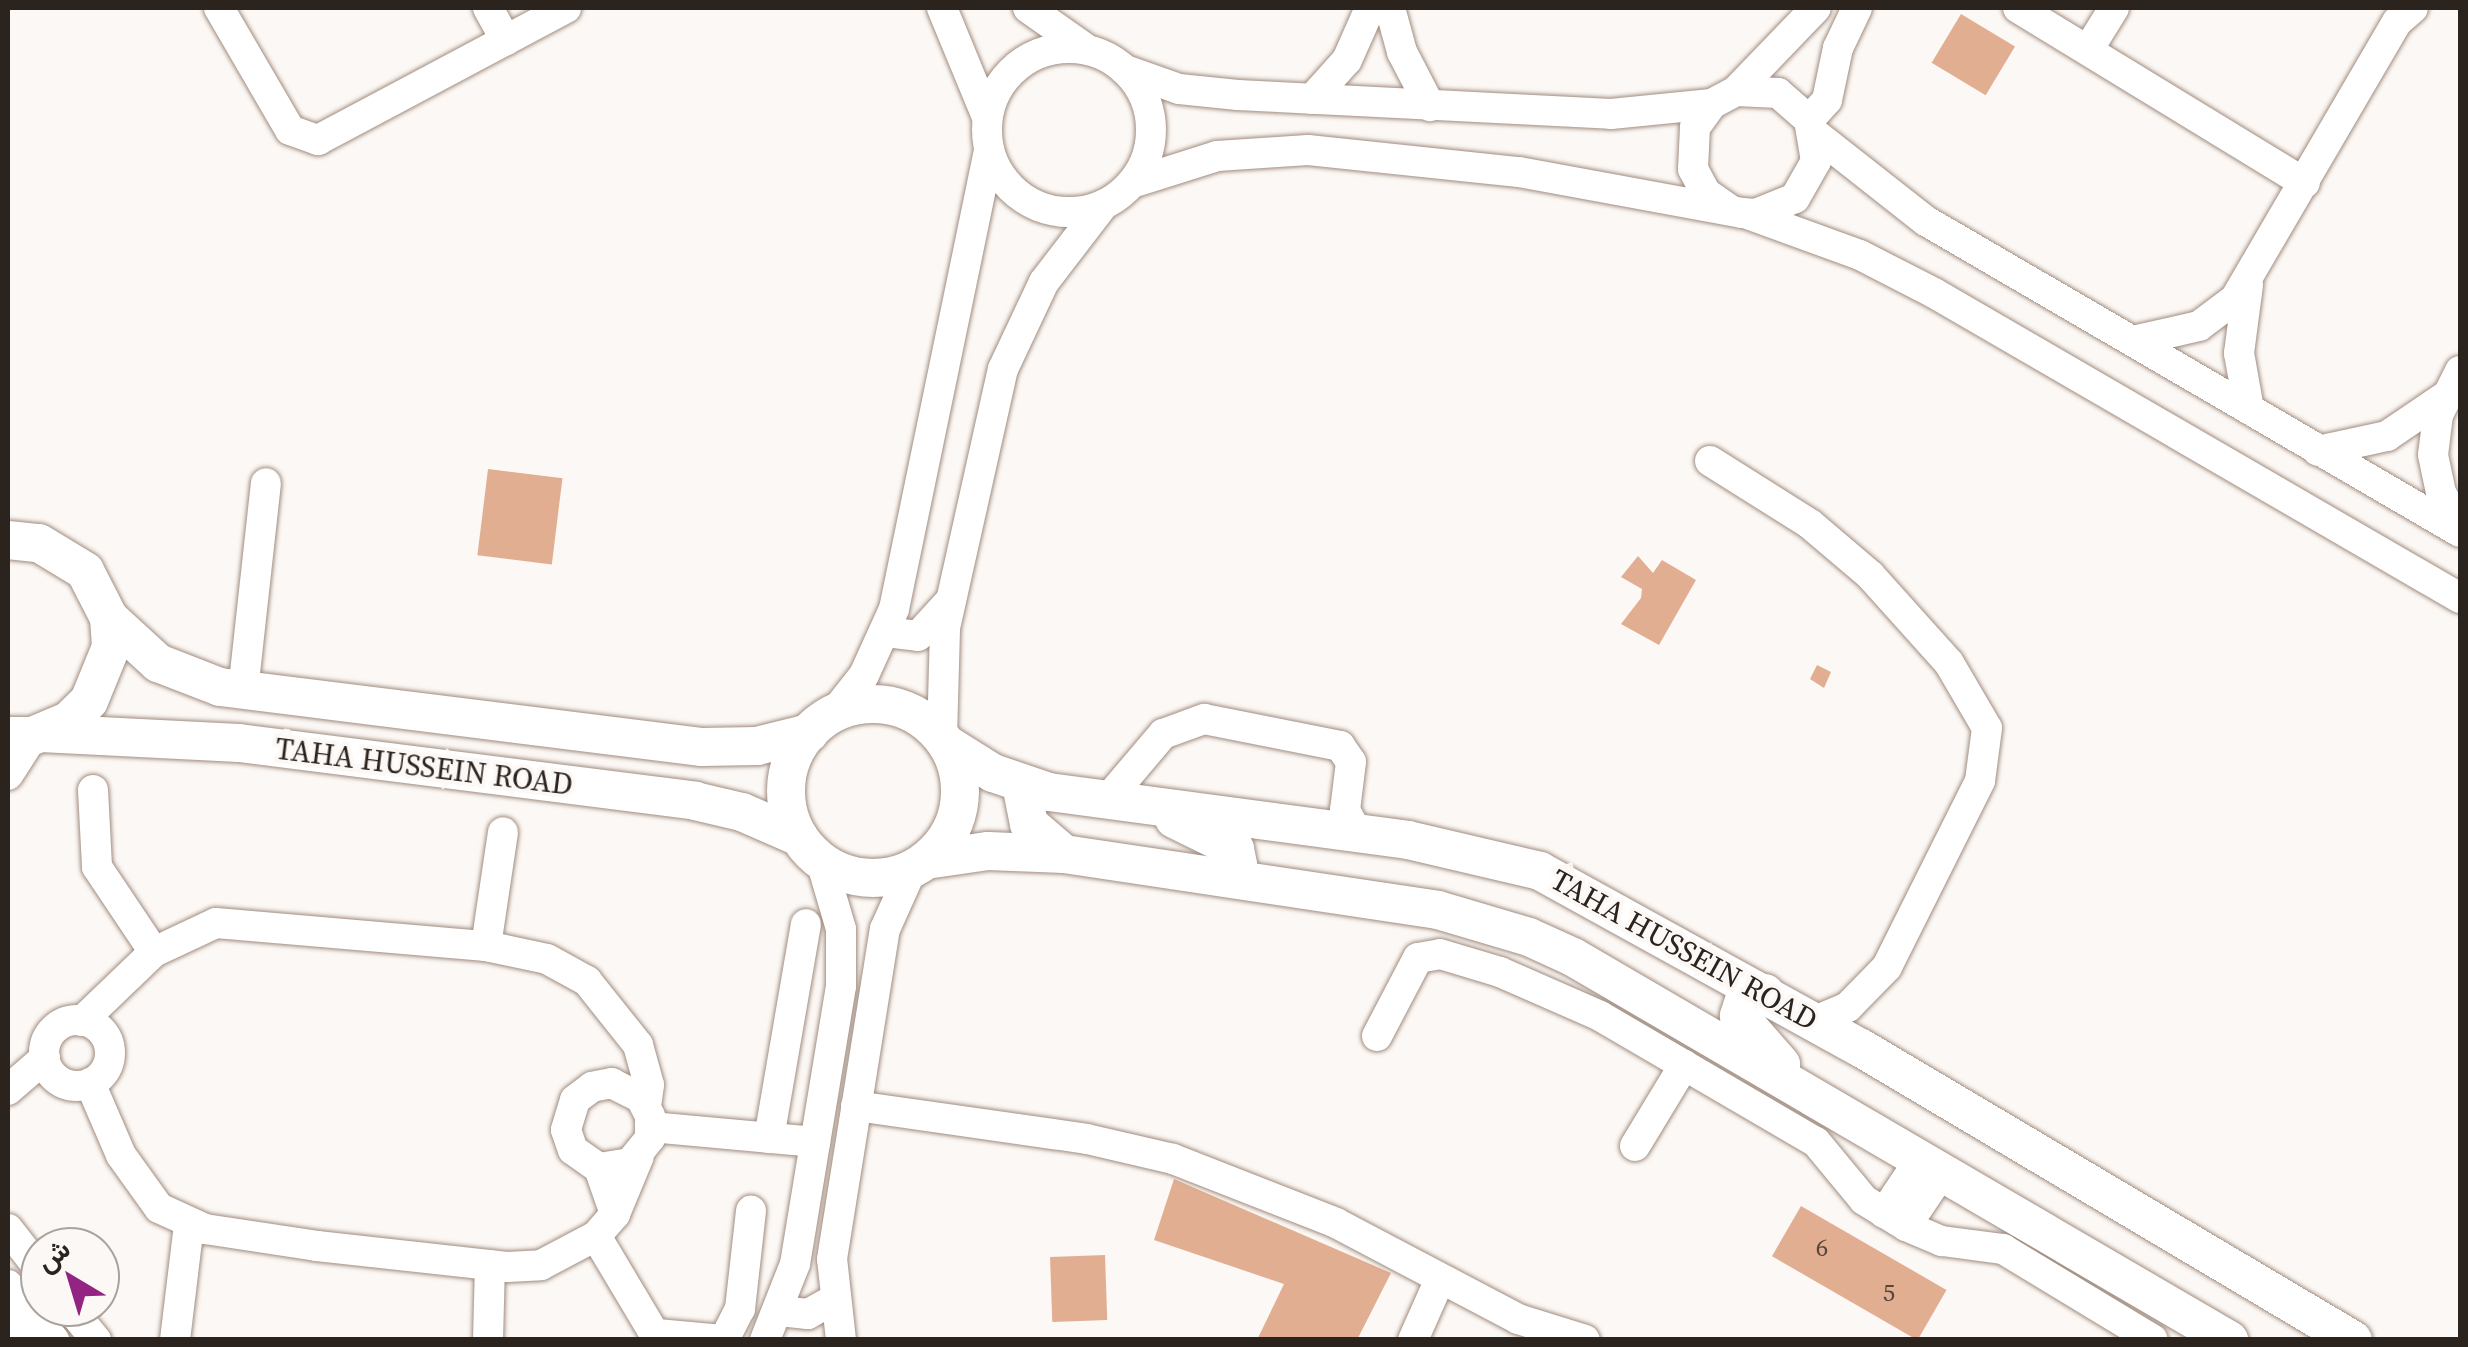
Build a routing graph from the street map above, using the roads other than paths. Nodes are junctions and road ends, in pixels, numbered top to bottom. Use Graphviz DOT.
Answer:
graph roads {
  1 [pos="218,8"];
  2 [pos="488,8"];
  3 [pos="566,8"];
  4 [pos="942,8"];
  5 [pos="1028,8"];
  6 [pos="1370,8"];
  7 [pos="1390,8"];
  8 [pos="1816,8"];
  9 [pos="1857,8"];
  10 [pos="2018,8"];
  11 [pos="2114,8"];
  12 [pos="2404,12"];
  13 [pos="506,40"];
  14 [pos="1087,50"];
  15 [pos="2088,50"];
  16 [pos="1125,70"];
  17 [pos="1724,97"];
  18 [pos="1312,99"];
  19 [pos="1430,106"];
  20 [pos="986,118"];
  21 [pos="1811,127"];
  22 [pos="989,152"];
  23 [pos="1132,183"];
  24 [pos="2305,183"];
  25 [pos="1103,205"];
  26 [pos="1736,211"];
  27 [pos="2249,282"];
  28 [pos="2133,341"];
  29 [pos="2453,384"];
  30 [pos="2250,409"];
  31 [pos="2318,450"];
  32 [pos="1710,462"];
  33 [pos="266,483"];
  34 [pos="2460,529"];
  35 [pos="18,539"];
  36 [pos="2456,584"];
  37 [pos="951,601"];
  38 [pos="109,618"];
  39 [pos="886,632"];
  40 [pos="199,682"];
  41 [pos="242,690"];
  42 [pos="821,723"];
  43 [pos="27,735"];
  44 [pos="196,740"];
  45 [pos="945,741"];
  46 [pos="668,743"];
  47 [pos="8,775"];
  48 [pos="1020,784"];
  49 [pos="93,790"];
  50 [pos="1107,800"];
  51 [pos="718,805"];
  52 [pos="1168,808"];
  53 [pos="503,832"];
  54 [pos="1357,832"];
  55 [pos="810,849"];
  56 [pos="1064,854"];
  57 [pos="919,865"];
  58 [pos="1222,877"];
  59 [pos="806,924"];
  60 [pos="486,946"];
  61 [pos="154,952"];
  62 [pos="840,993"];
  63 [pos="1765,993"];
  64 [pos="873,999"];
  65 [pos="82,1020"];
  66 [pos="1815,1021"];
  67 [pos="624,1028"];
  68 [pos="1377,1036"];
  69 [pos="45,1058"];
  70 [pos="1684,1065"];
  71 [pos="1783,1080"];
  72 [pos="90,1083"];
  73 [pos="602,1084"];
  74 [pos="8,1090"];
  75 [pos="856,1106"];
  76 [pos="649,1117"];
  77 [pos="770,1138"];
  78 [pos="815,1142"];
  79 [pos="1635,1146"];
  80 [pos="639,1156"];
  81 [pos="1930,1167"];
  82 [pos="599,1168"];
  83 [pos="751,1211"];
  84 [pos="1895,1220"];
  85 [pos="190,1225"];
  86 [pos="605,1225"];
  87 [pos="490,1265"];
  88 [pos="1440,1279"];
  89 [pos="8,1285"];
  90 [pos="835,1299"];
  91 [pos="778,1311"];
  92 [pos="8,1319"];
  93 [pos="2136,1335"];
  94 [pos="658,1336"];
  95 [pos="24,1340"];
  96 [pos="54,1340"];
  97 [pos="175,1340"];
  98 [pos="488,1340"];
  99 [pos="724,1340"];
  100 [pos="766,1340"];
  101 [pos="841,1340"];
  102 [pos="1412,1340"];
  103 [pos="1585,1340"];
  104 [pos="2228,1340"];
  105 [pos="2353,1340"];
  1 -- 13 [label="street"];
  2 -- 13 [label="street"];
  3 -- 13 [label="street"];
  4 -- 20 [label="street"];
  5 -- 14 [label="street"];
  6 -- 18 [label="street"];
  7 -- 19 [label="street"];
  8 -- 17 [label="street"];
  9 -- 21 [label="street"];
  10 -- 15 [label="street"];
  11 -- 15 [label="street"];
  12 -- 24 [label="street"];
  14 -- 16 [label="street"];
  14 -- 20 [label="street"];
  15 -- 24 [label="street"];
  16 -- 18 [label="street"];
  16 -- 23 [label="street"];
  17 -- 19 [label="street"];
  17 -- 21 [label="street"];
  17 -- 26 [label="street"];
  18 -- 19 [label="street"];
  20 -- 22 [label="street"];
  21 -- 26 [label="street"];
  21 -- 28 [label="street"];
  22 -- 25 [label="street"];
  22 -- 39 [label="street"];
  23 -- 25 [label="street"];
  23 -- 26 [label="street"];
  24 -- 27 [label="street"];
  25 -- 37 [label="street"];
  26 -- 36 [label="street"];
  27 -- 28 [label="street"];
  27 -- 30 [label="street"];
  28 -- 30 [label="street"];
  29 -- 31 [label="street"];
  29 -- 34 [label="street"];
  30 -- 31 [label="street"];
  31 -- 34 [label="street"];
  32 -- 66 [label="street"];
  33 -- 41 [label="street"];
  35 -- 38 [label="main road"];
  37 -- 39 [label="street"];
  37 -- 45 [label="street"];
  38 -- 40 [label="main road, TAHA HUSSEIN ROAD"];
  38 -- 43 [label="main road"];
  39 -- 42 [label="street"];
  40 -- 41 [label="main road, TAHA HUSSEIN ROAD"];
  40 -- 44 [label="main road"];
  41 -- 46 [label="main road, TAHA HUSSEIN ROAD"];
  42 -- 45 [label="main road"];
  42 -- 46 [label="main road, TAHA HUSSEIN ROAD"];
  42 -- 55 [label="main road"];
  43 -- 44 [label="main road, TAHA HUSSEIN ROAD"];
  43 -- 47 [label="street"];
  44 -- 51 [label="main road, TAHA HUSSEIN ROAD"];
  45 -- 48 [label="main road, TAHA HUSSEIN ROAD"];
  45 -- 57 [label="main road"];
  46 -- 51 [label="main road"];
  48 -- 50 [label="main road, TAHA HUSSEIN ROAD"];
  48 -- 56 [label="main road"];
  49 -- 61 [label="street"];
  50 -- 52 [label="main road, TAHA HUSSEIN ROAD"];
  50 -- 54 [label="street"];
  51 -- 55 [label="main road, TAHA HUSSEIN ROAD"];
  52 -- 54 [label="main road, TAHA HUSSEIN ROAD"];
  52 -- 58 [label="main road"];
  53 -- 60 [label="street"];
  54 -- 63 [label="main road, TAHA HUSSEIN ROAD"];
  55 -- 57 [label="main road"];
  55 -- 62 [label="street"];
  56 -- 57 [label="main road, TAHA HUSSEIN ROAD"];
  56 -- 58 [label="main road, TAHA HUSSEIN ROAD"];
  57 -- 64 [label="street"];
  58 -- 71 [label="main road, TAHA HUSSEIN ROAD"];
  59 -- 77 [label="street"];
  60 -- 61 [label="street"];
  60 -- 67 [label="street"];
  61 -- 65 [label="street"];
  62 -- 64 [label="street"];
  62 -- 78 [label="street"];
  63 -- 66 [label="main road, TAHA HUSSEIN ROAD"];
  63 -- 71 [label="main road"];
  64 -- 75 [label="street"];
  65 -- 69 [label="street"];
  65 -- 72 [label="street"];
  66 -- 105 [label="main road, TAHA HUSSEIN ROAD"];
  67 -- 73 [label="street"];
  67 -- 76 [label="street"];
  68 -- 70 [label="street"];
  69 -- 72 [label="street"];
  69 -- 74 [label="street"];
  70 -- 79 [label="street"];
  70 -- 84 [label="street"];
  71 -- 81 [label="main road, TAHA HUSSEIN ROAD"];
  72 -- 85 [label="street"];
  73 -- 76 [label="street"];
  73 -- 82 [label="street"];
  75 -- 88 [label="street"];
  75 -- 90 [label="street"];
  76 -- 77 [label="street"];
  76 -- 80 [label="street"];
  77 -- 78 [label="street"];
  78 -- 91 [label="street"];
  80 -- 82 [label="street"];
  80 -- 86 [label="street"];
  81 -- 84 [label="street"];
  81 -- 104 [label="main road, TAHA HUSSEIN ROAD"];
  82 -- 86 [label="street"];
  83 -- 99 [label="street"];
  84 -- 93 [label="street"];
  85 -- 87 [label="street"];
  85 -- 97 [label="street"];
  86 -- 87 [label="street"];
  86 -- 94 [label="street"];
  87 -- 98 [label="street"];
  88 -- 102 [label="street"];
  88 -- 103 [label="street"];
  89 -- 96 [label="street"];
  90 -- 91 [label="street"];
  90 -- 101 [label="street"];
  91 -- 100 [label="street"];
  92 -- 95 [label="street"];
  94 -- 99 [label="street"];
}
